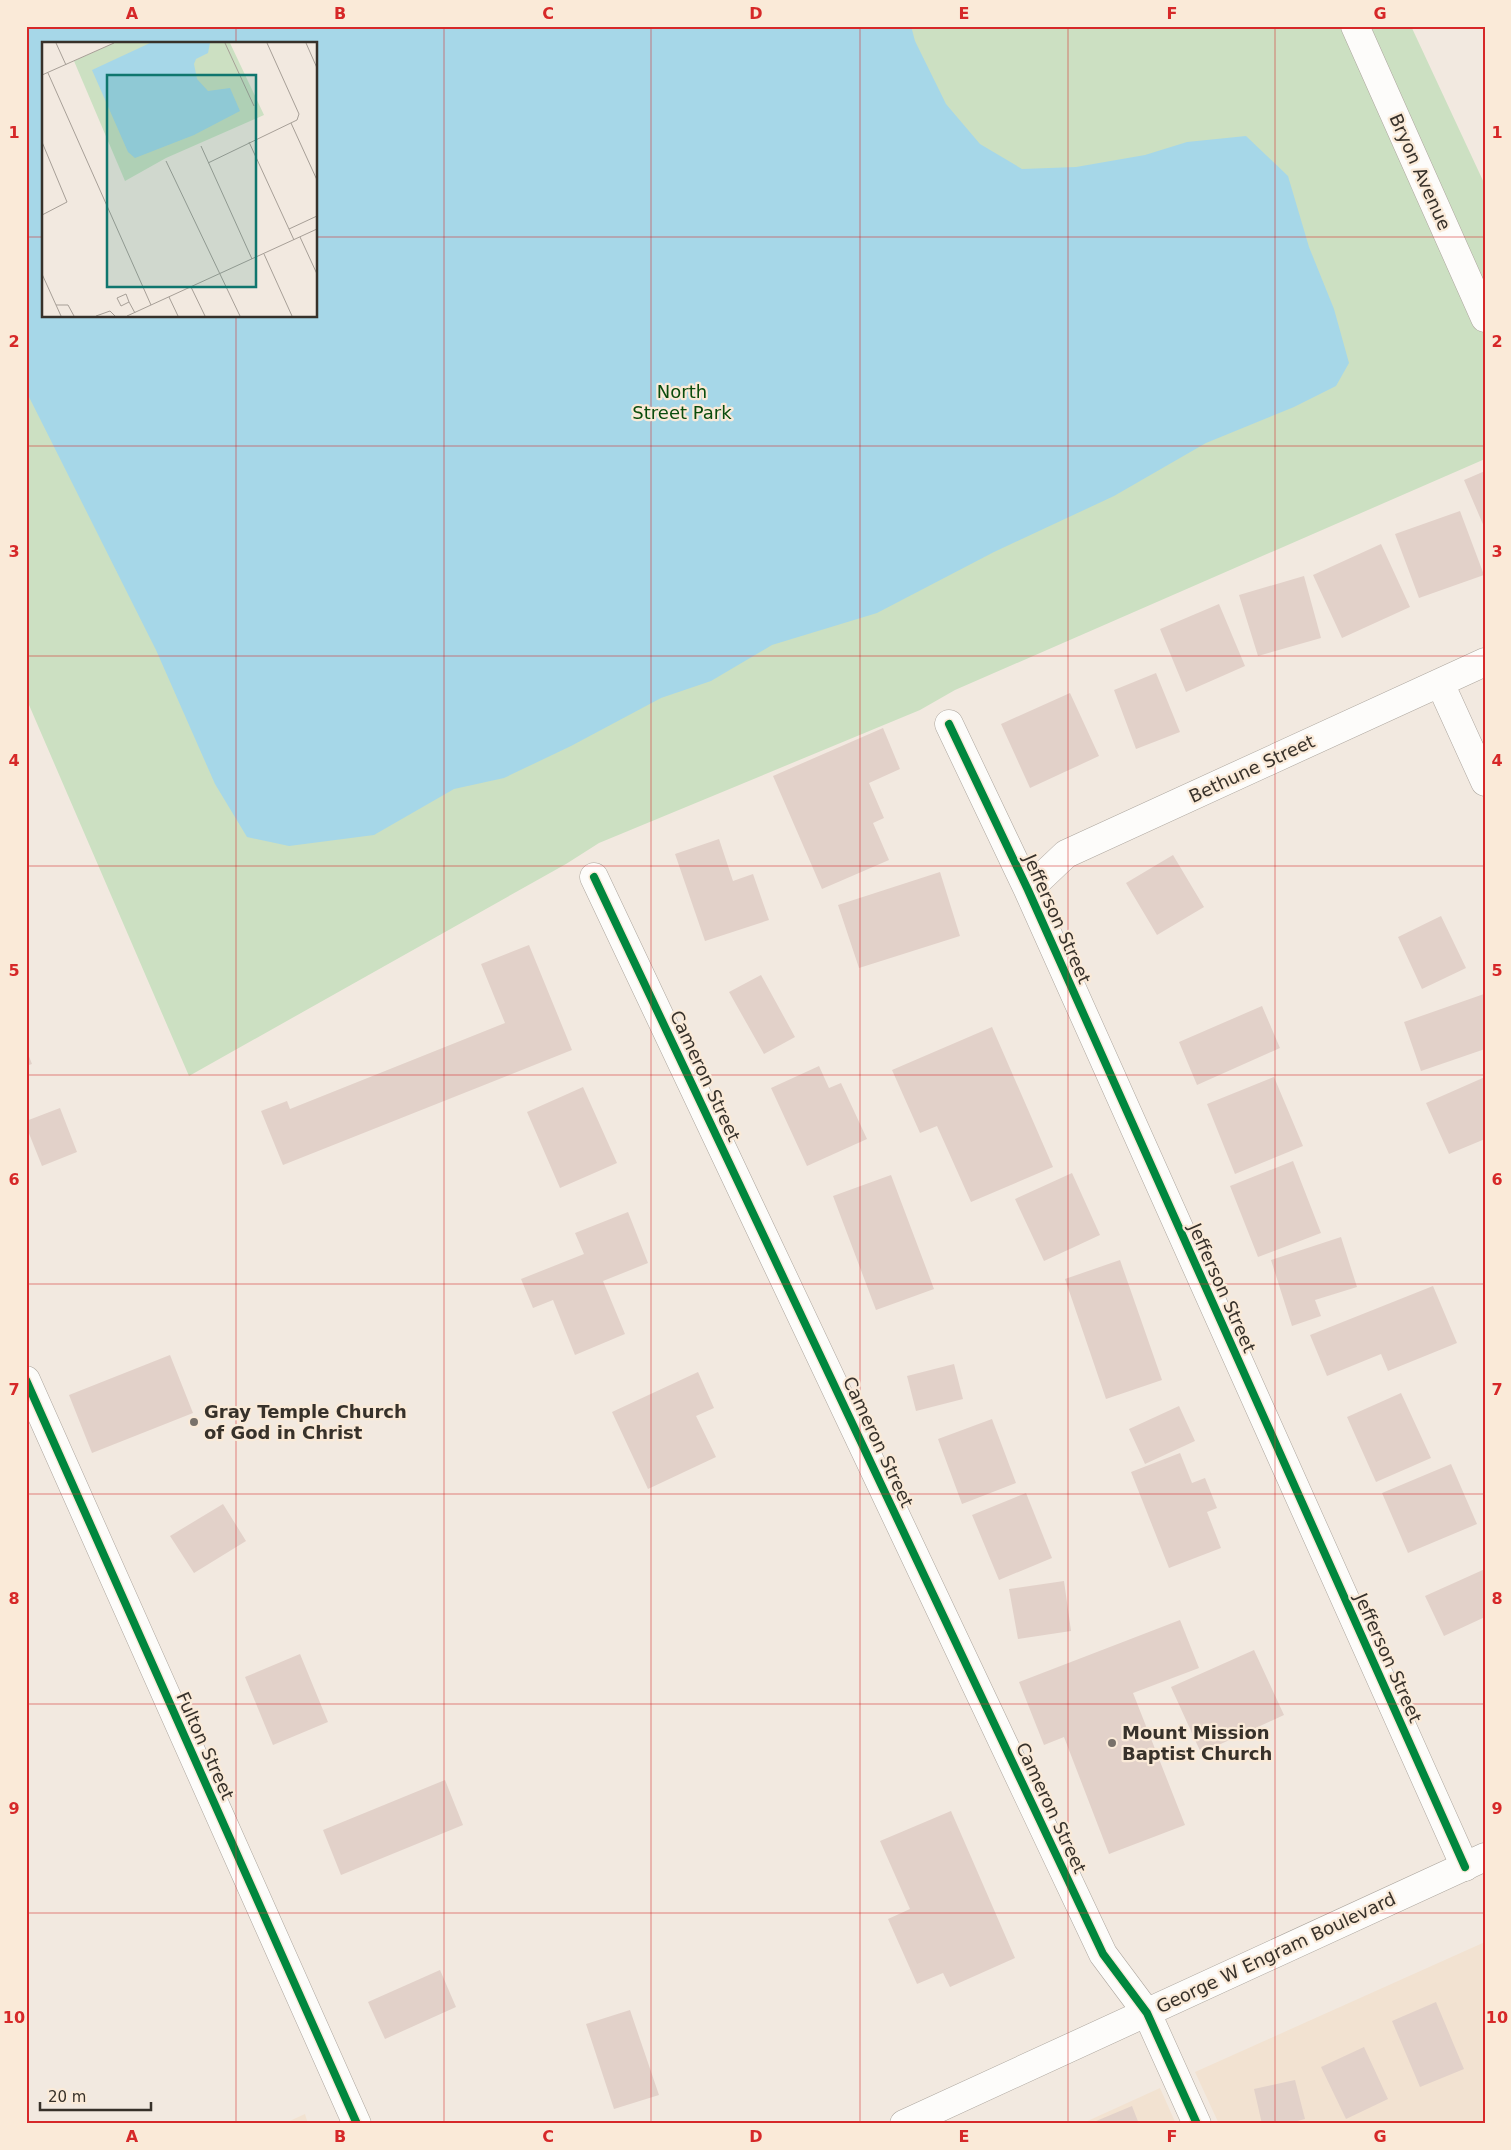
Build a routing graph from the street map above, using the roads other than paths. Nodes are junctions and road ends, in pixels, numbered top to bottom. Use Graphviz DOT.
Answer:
graph roads {
  1 [pos="1355,26"];
  2 [pos="1485,318"];
  3 [pos="1485,662"];
  4 [pos="1440,683"];
  5 [pos="950,724"];
  6 [pos="1485,782"];
  7 [pos="594,877"];
  8 [pos="1028,890"];
  9 [pos="26,1380"];
  10 [pos="1475,1862"];
  11 [pos="1147,2013"];
  12 [pos="357,2124"];
  13 [pos="904,2124"];
  14 [pos="1197,2124"];
  1 -- 2 [label="street, Bryon Avenue"];
  3 -- 4 [label="street, Bethune Street"];
  4 -- 6 [label="street"];
  4 -- 8 [label="street, Bethune Street"];
  5 -- 8 [label="street, Jefferson Street"];
  7 -- 11 [label="street, Cameron Street"];
  8 -- 10 [label="street, Jefferson Street"];
  9 -- 12 [label="street, Fulton Street"];
  10 -- 11 [label="street, George W Engram Boulevard"];
  11 -- 13 [label="street, George W Engram Boulevard"];
  11 -- 14 [label="street, Cameron Street"];
}
